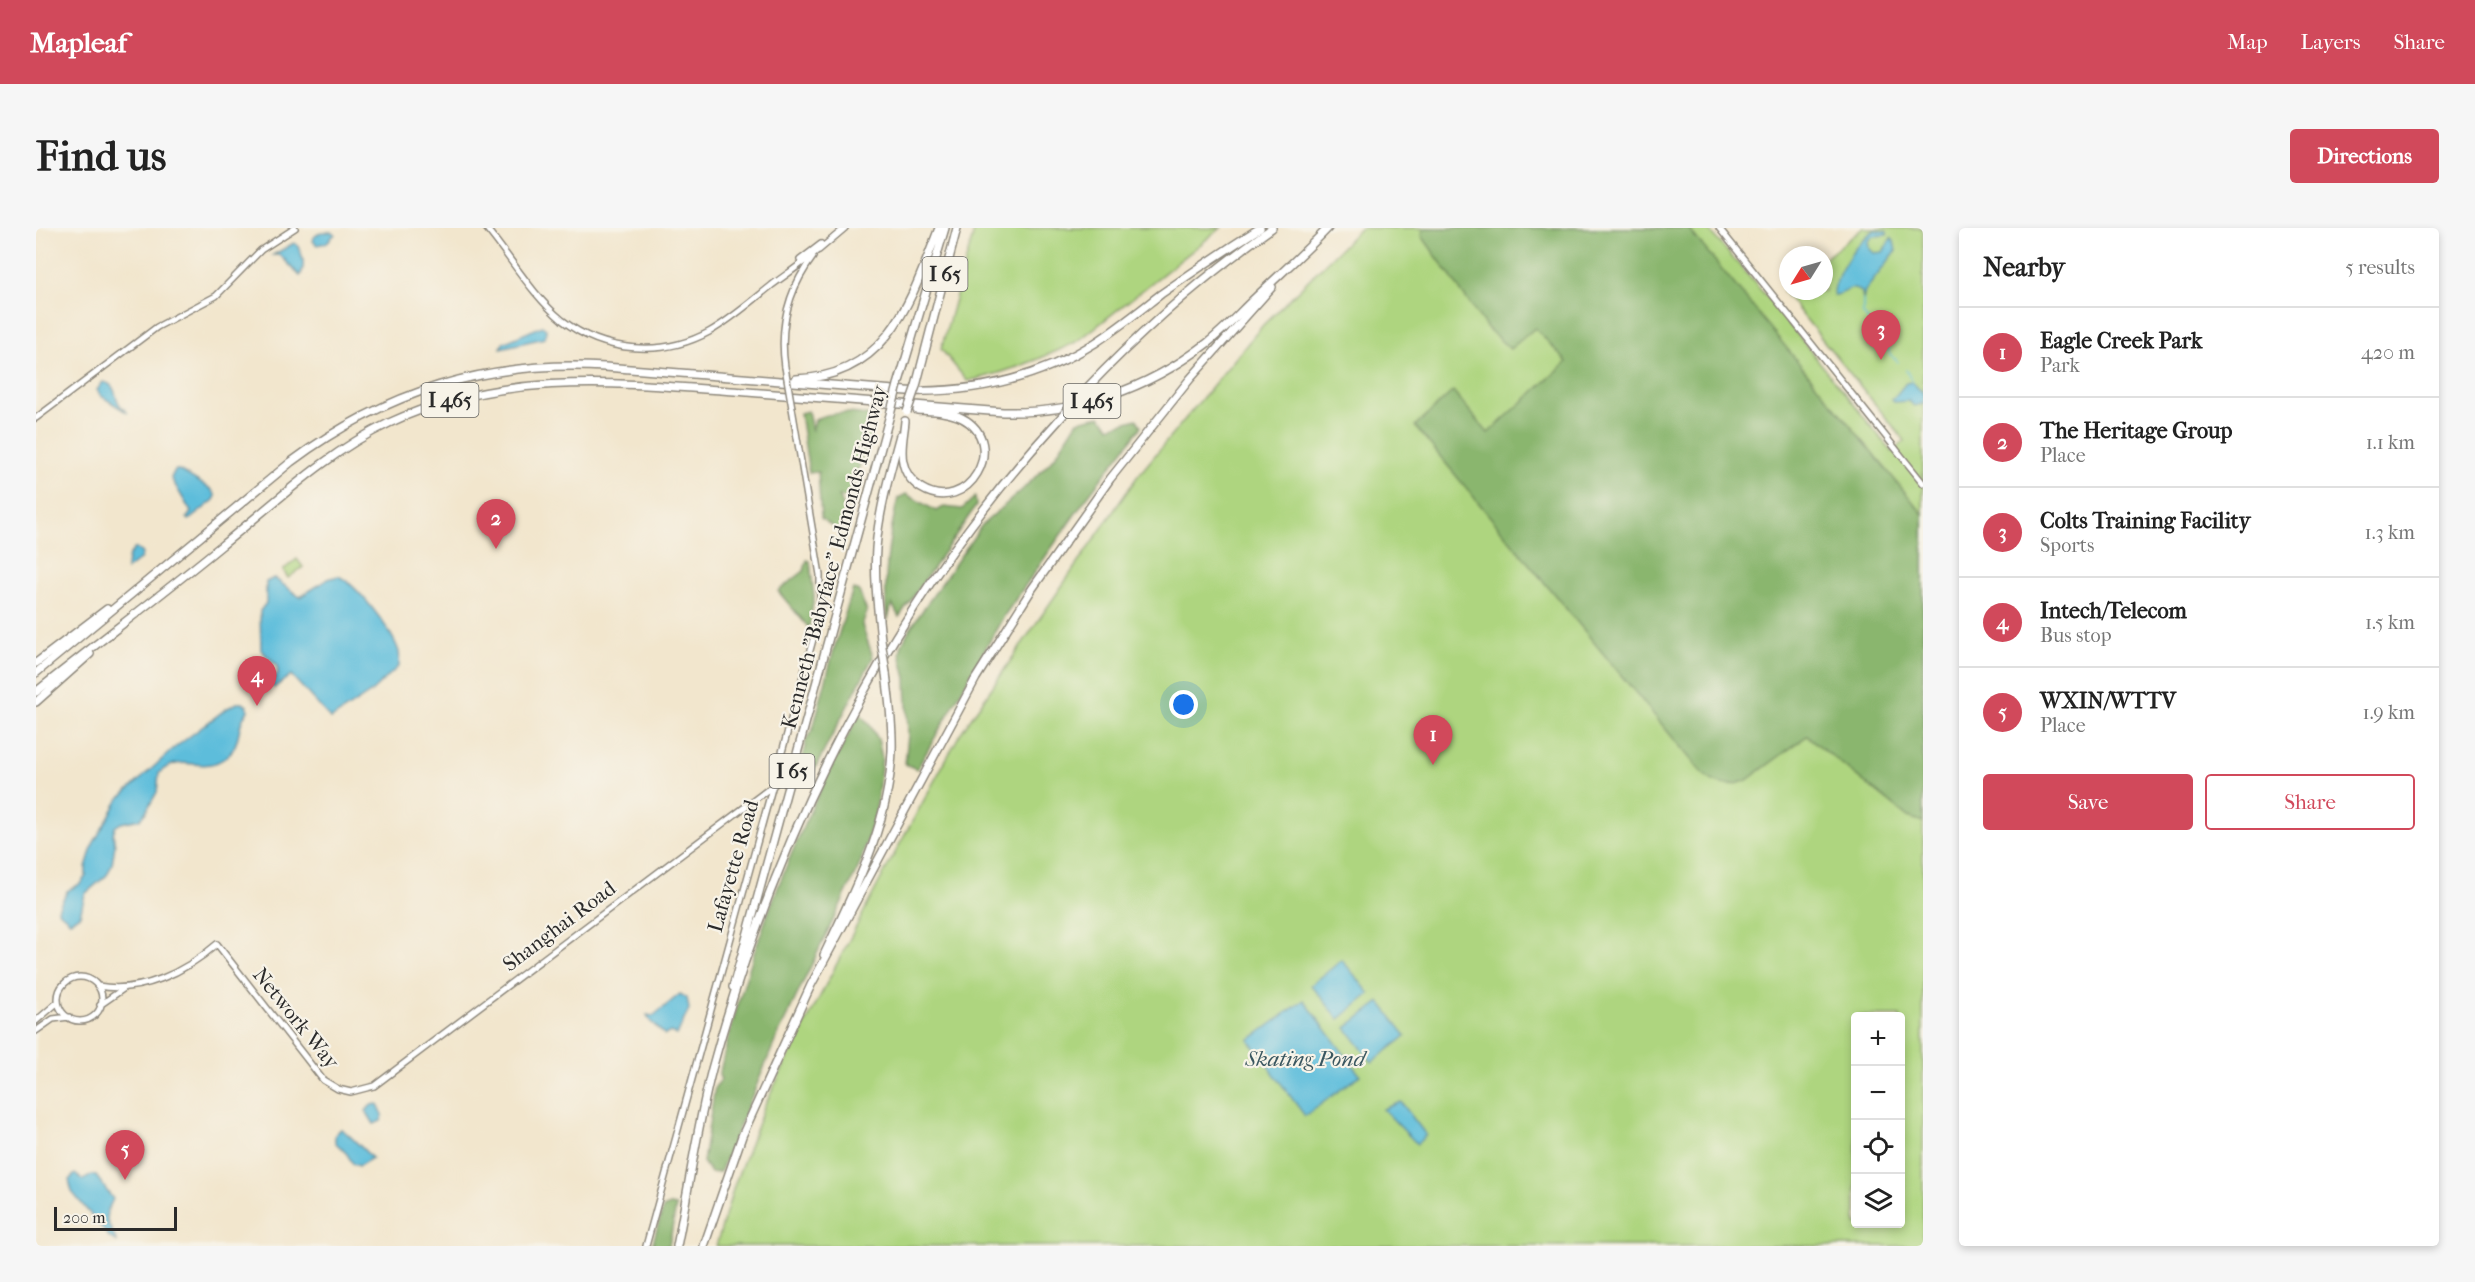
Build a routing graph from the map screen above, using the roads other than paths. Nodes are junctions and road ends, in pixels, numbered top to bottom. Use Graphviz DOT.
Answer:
graph roads {
  1 [pos="295,228"];
  2 [pos="486,228"];
  3 [pos="845,228"];
  4 [pos="939,228"];
  5 [pos="945,228"];
  6 [pos="957,228"];
  7 [pos="1260,228"];
  8 [pos="1272,228"];
  9 [pos="1328,228"];
  10 [pos="1719,228"];
  11 [pos="833,237"];
  12 [pos="819,249"];
  13 [pos="781,278"];
  14 [pos="1278,278"];
  15 [pos="767,380"];
  16 [pos="796,396"];
  17 [pos="36,418"];
  18 [pos="905,421"];
  19 [pos="1923,483"];
  20 [pos="122,600"];
  21 [pos="98,645"];
  22 [pos="36,663"];
  23 [pos="36,673"];
  24 [pos="36,692"];
  25 [pos="36,702"];
  26 [pos="774,784"];
  27 [pos="811,985"];
  28 [pos="98,986"];
  29 [pos="123,989"];
  30 [pos="58,1002"];
  31 [pos="100,1005"];
  32 [pos="69,1017"];
  33 [pos="36,1021"];
  34 [pos="36,1031"];
  35 [pos="712,1070"];
  36 [pos="362,1090"];
  37 [pos="646,1246"];
  38 [pos="677,1246"];
  39 [pos="704,1246"];
  1 -- 17 [label="street"];
  2 -- 13 [label="street"];
  3 -- 11 [label="street, Lafayette Road"];
  4 -- 15 [label="highway"];
  5 -- 35 [label="highway, Kenneth \"Babyface\" Edmonds Highway / I 65, bridge"];
  6 -- 18 [label="highway, Kenneth \"Babyface\" Edmonds Highway / I 65, bridge"];
  7 -- 15 [label="highway, I 465"];
  8 -- 35 [label="highway, bridge"];
  9 -- 14 [label="highway, I 465"];
  10 -- 19 [label="street"];
  11 -- 12 [label="street, Lafayette Road"];
  11 -- 13 [label="street"];
  12 -- 13 [label="street"];
  12 -- 26 [label="street, Lafayette Road, bridge"];
  14 -- 16 [label="highway, I 465"];
  14 -- 27 [label="highway"];
  15 -- 20 [label="highway, I 465"];
  16 -- 18 [label="highway"];
  16 -- 21 [label="highway, I 465"];
  18 -- 27 [label="highway, Kenneth \"Babyface\" Edmonds Highway / I 65, bridge"];
  20 -- 22 [label="highway"];
  20 -- 23 [label="highway, I 465"];
  21 -- 24 [label="highway, I 465"];
  21 -- 25 [label="highway"];
  26 -- 36 [label="street, Shanghai Road"];
  26 -- 37 [label="street, Lafayette Road"];
  27 -- 39 [label="highway, I 65"];
  28 -- 29 [label="street"];
  28 -- 30 [label="street"];
  28 -- 31 [label="street"];
  29 -- 31 [label="street"];
  29 -- 36 [label="street, Network Way"];
  30 -- 32 [label="street"];
  30 -- 33 [label="street"];
  31 -- 32 [label="street"];
  32 -- 34 [label="street"];
  35 -- 38 [label="highway, I 65"];
}
